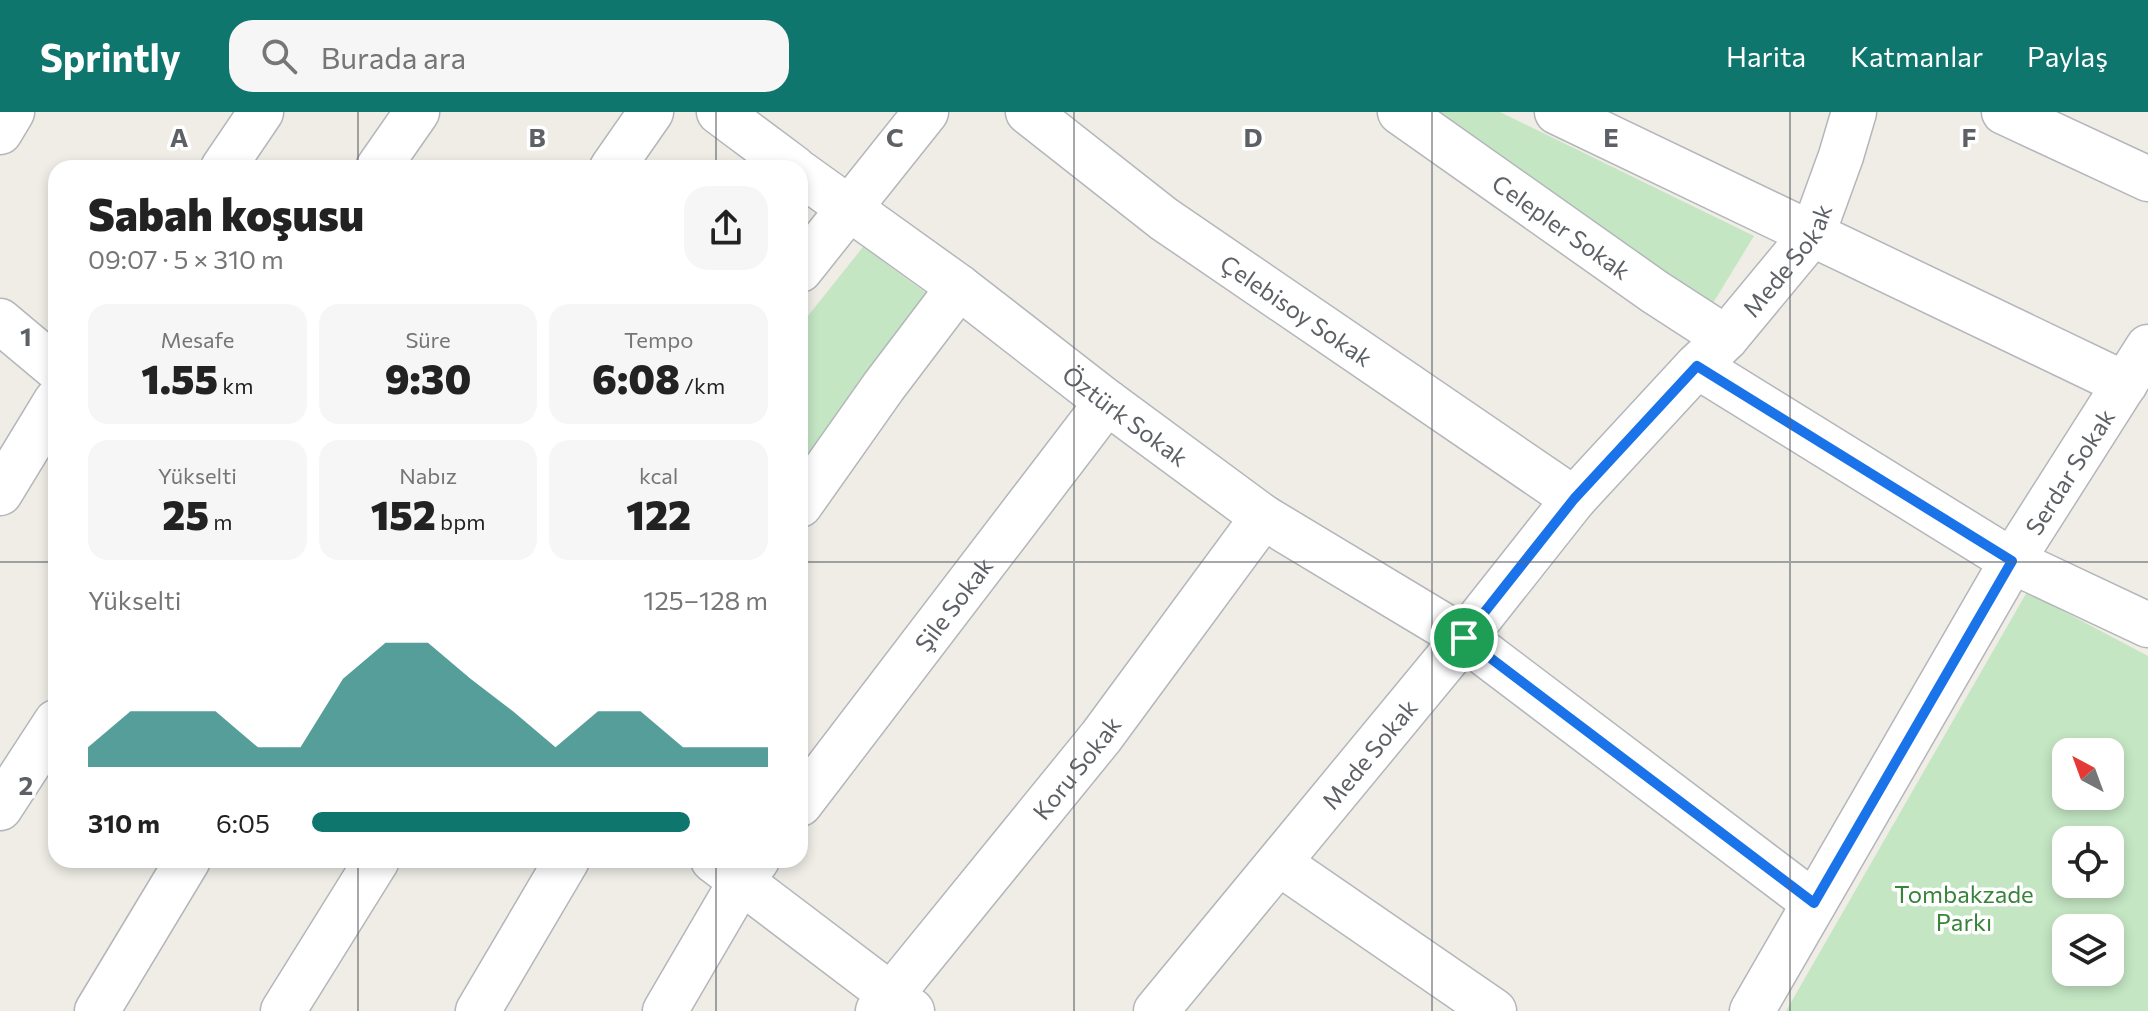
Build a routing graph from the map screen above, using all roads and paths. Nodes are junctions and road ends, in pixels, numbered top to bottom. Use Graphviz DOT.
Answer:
graph roads {
  1 [pos="12,112"];
  2 [pos="261,112"];
  3 [pos="417,112"];
  4 [pos="651,112"];
  5 [pos="719,112"];
  6 [pos="926,112"];
  7 [pos="1028,112"];
  8 [pos="1400,112"];
  9 [pos="1557,112"];
  10 [pos="1854,112"];
  11 [pos="2004,112"];
  12 [pos="1615,125"];
  13 [pos="0,132"];
  14 [pos="228,160"];
  15 [pos="384,160"];
  16 [pos="618,160"];
  17 [pos="783,160"];
  18 [pos="808,179"];
  19 [pos="2148,179"];
  20 [pos="848,208"];
  21 [pos="1813,233"];
  22 [pos="808,260"];
  23 [pos="959,287"];
  24 [pos="0,321"];
  25 [pos="2148,347"];
  26 [pos="1712,352"];
  27 [pos="48,361"];
  28 [pos="2125,384"];
  29 [pos="1107,402"];
  30 [pos="48,414"];
  31 [pos="0,493"];
  32 [pos="808,494"];
  33 [pos="1574,499"];
  34 [pos="1263,517"];
  35 [pos="2012,561"];
  36 [pos="2148,625"];
  37 [pos="1464,638"];
  38 [pos="48,734"];
  39 [pos="808,794"];
  40 [pos="0,808"];
  41 [pos="1279,863"];
  42 [pos="183,868"];
  43 [pos="372,868"];
  44 [pos="562,868"];
  45 [pos="736,868"];
  46 [pos="738,868"];
  47 [pos="1814,903"];
  48 [pos="894,1005"];
  49 [pos="97,1011"];
  50 [pos="283,1011"];
  51 [pos="478,1011"];
  52 [pos="665,1011"];
  53 [pos="1156,1011"];
  54 [pos="1492,1011"];
  55 [pos="1752,1011"];
  1 -- 13 [label="street"];
  2 -- 14 [label="street"];
  3 -- 15 [label="street"];
  4 -- 16 [label="street"];
  5 -- 17 [label="street"];
  6 -- 20 [label="street"];
  7 -- 33 [label="street, Çelebisoy Sokak"];
  8 -- 26 [label="street, Celepler Sokak"];
  9 -- 12 [label="street"];
  10 -- 21 [label="street, Mede Sokak"];
  11 -- 19 [label="street"];
  12 -- 21 [label="street"];
  18 -- 20 [label="street, Öztürk Sokak"];
  20 -- 22 [label="street"];
  20 -- 23 [label="street, Öztürk Sokak"];
  21 -- 26 [label="street, Mede Sokak"];
  21 -- 28 [label="street"];
  23 -- 29 [label="street, Öztürk Sokak"];
  23 -- 32 [label="street"];
  24 -- 27 [label="street"];
  25 -- 28 [label="street, Serdar Sokak"];
  26 -- 33 [label="street, Mede Sokak"];
  26 -- 35 [label="street, Celepler Sokak"];
  28 -- 35 [label="street, Serdar Sokak"];
  29 -- 34 [label="street, Öztürk Sokak"];
  29 -- 39 [label="street, Şile Sokak"];
  30 -- 31 [label="street"];
  33 -- 37 [label="street, Mede Sokak"];
  34 -- 37 [label="street, Öztürk Sokak"];
  34 -- 48 [label="street, Koru Sokak"];
  35 -- 36 [label="street, Celepler Sokak"];
  35 -- 47 [label="street, Serdar Sokak"];
  37 -- 41 [label="street, Mede Sokak"];
  37 -- 47 [label="street, Öztürk Sokak"];
  38 -- 40 [label="street"];
  41 -- 53 [label="street, Mede Sokak"];
  41 -- 54 [label="street"];
  42 -- 49 [label="street"];
  43 -- 50 [label="street"];
  44 -- 51 [label="street"];
  45 -- 52 [label="street"];
  46 -- 48 [label="street"];
  47 -- 55 [label="street, Serdar Sokak"];
}
